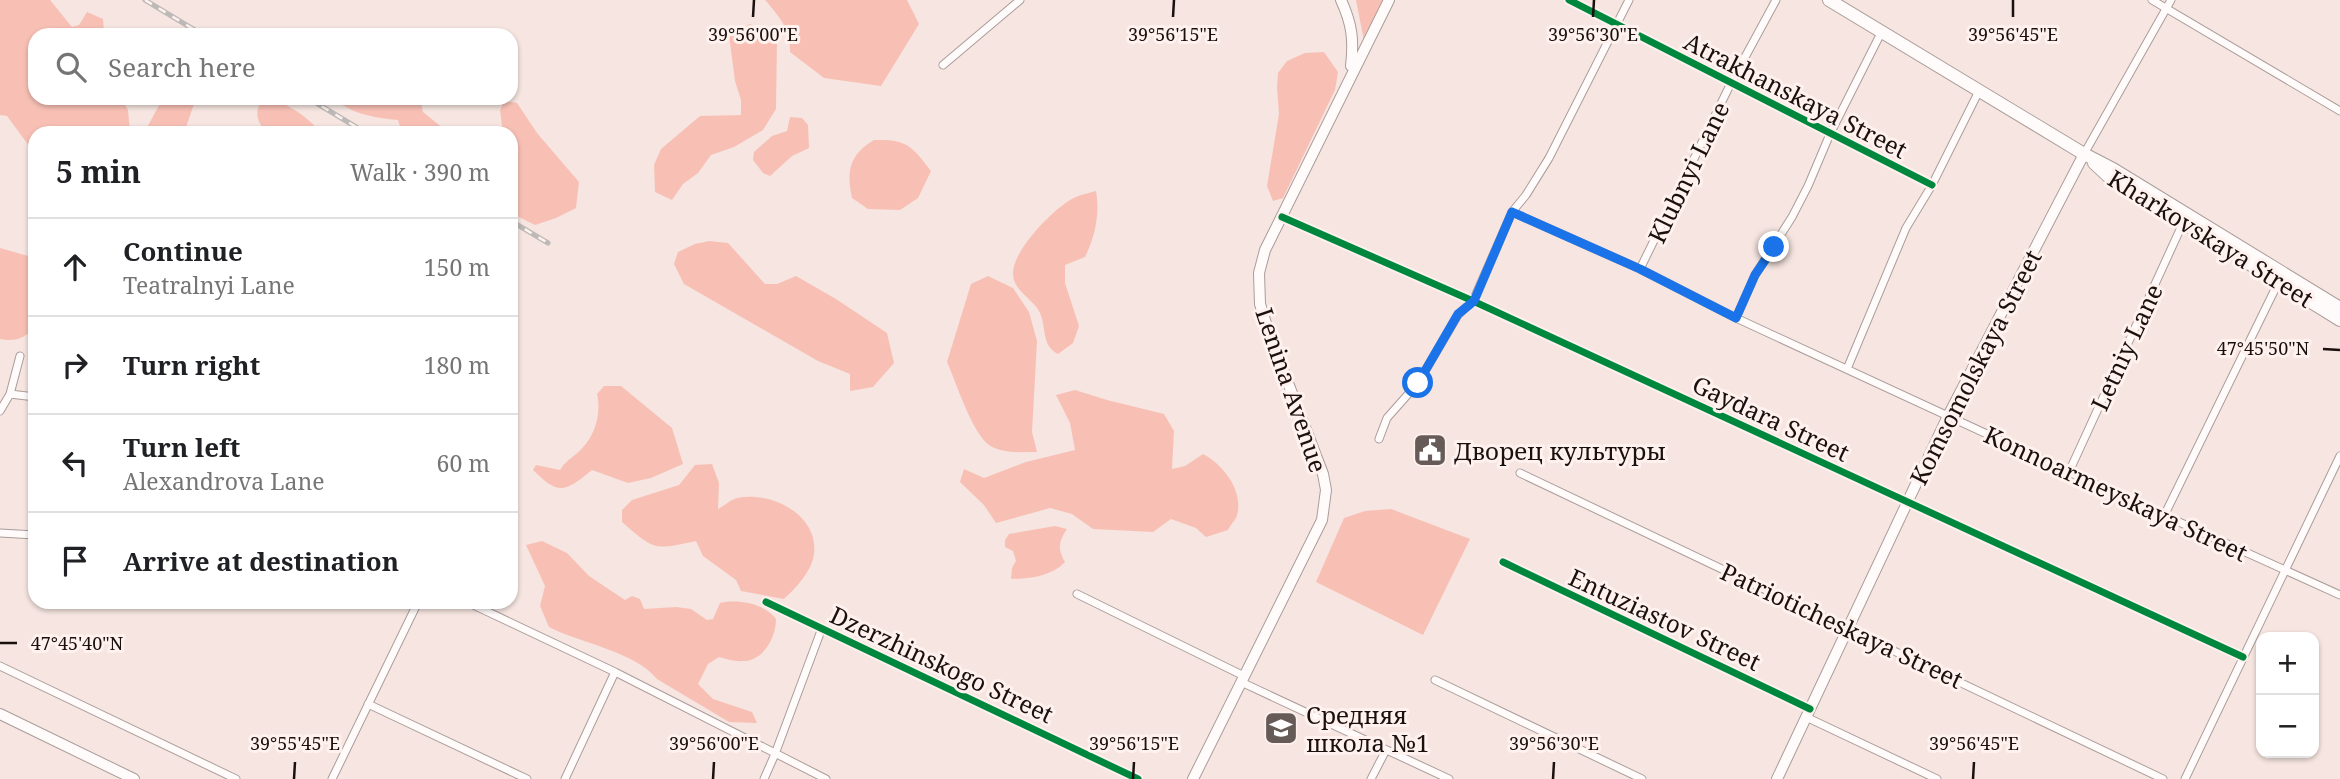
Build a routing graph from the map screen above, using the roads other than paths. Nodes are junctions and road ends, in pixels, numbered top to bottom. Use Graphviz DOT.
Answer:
graph roads {
  1 [pos="1020,0"];
  2 [pos="1341,0"];
  3 [pos="1389,0"];
  4 [pos="1569,0"];
  5 [pos="1629,0"];
  6 [pos="1776,0"];
  7 [pos="1829,0"];
  8 [pos="2152,0"];
  9 [pos="2171,0"];
  10 [pos="2166,8"];
  11 [pos="1617,25"];
  12 [pos="1882,30"];
  13 [pos="943,65"];
  14 [pos="1350,76"];
  15 [pos="1731,83"];
  16 [pos="1980,90"];
  17 [pos="2340,111"];
  18 [pos="1830,134"];
  19 [pos="2084,154"];
  20 [pos="1932,185"];
  21 [pos="1512,212"];
  22 [pos="1282,216"];
  23 [pos="2183,223"];
  24 [pos="1640,269"];
  25 [pos="2279,281"];
  26 [pos="1474,301"];
  27 [pos="2340,307"];
  28 [pos="1736,318"];
  29 [pos="2340,320"];
  30 [pos="20,356"];
  31 [pos="1847,369"];
  32 [pos="10,394"];
  33 [pos="28,396"];
  34 [pos="0,411"];
  35 [pos="1948,416"];
  36 [pos="1378,439"];
  37 [pos="2340,456"];
  38 [pos="2069,472"];
  39 [pos="1520,473"];
  40 [pos="1908,502"];
  41 [pos="2164,516"];
  42 [pos="0,533"];
  43 [pos="28,535"];
  44 [pos="1503,562"];
  45 [pos="2285,571"];
  46 [pos="1077,594"];
  47 [pos="2340,595"];
  48 [pos="766,602"];
  49 [pos="415,609"];
  50 [pos="482,609"];
  51 [pos="822,628"];
  52 [pos="1848,628"];
  53 [pos="2243,657"];
  54 [pos="0,666"];
  55 [pos="615,672"];
  56 [pos="1242,679"];
  57 [pos="1435,680"];
  58 [pos="368,704"];
  59 [pos="1808,713"];
  60 [pos="0,714"];
  61 [pos="1386,750"];
  62 [pos="775,754"];
  63 [pos="134,779"];
  64 [pos="236,779"];
  65 [pos="332,779"];
  66 [pos="527,779"];
  67 [pos="565,779"];
  68 [pos="764,779"];
  69 [pos="826,779"];
  70 [pos="1138,779"];
  71 [pos="1193,779"];
  72 [pos="1371,779"];
  73 [pos="1448,779"];
  74 [pos="1642,779"];
  75 [pos="1777,779"];
  76 [pos="1937,779"];
  77 [pos="2163,779"];
  78 [pos="2185,779"];
  1 -- 13 [label="street"];
  2 -- 14 [label="main road"];
  3 -- 14 [label="main road, Lenina Avenue"];
  4 -- 11 [label="street, Atrakhanskaya Street"];
  5 -- 11 [label="street"];
  6 -- 15 [label="street, Klubnyi Lane"];
  7 -- 12 [label="highway, Kharkovskaya Street"];
  8 -- 10 [label="street"];
  9 -- 10 [label="street, Komsomolskaya Street"];
  10 -- 17 [label="street"];
  10 -- 19 [label="street, Komsomolskaya Street"];
  11 -- 15 [label="street, Atrakhanskaya Street"];
  11 -- 21 [label="street"];
  12 -- 16 [label="highway, Kharkovskaya Street"];
  12 -- 18 [label="street"];
  14 -- 22 [label="main road, Lenina Avenue"];
  15 -- 18 [label="street, Atrakhanskaya Street"];
  15 -- 24 [label="street, Klubnyi Lane"];
  16 -- 19 [label="highway, Kharkovskaya Street"];
  16 -- 20 [label="street"];
  18 -- 20 [label="street, Atrakhanskaya Street"];
  18 -- 28 [label="street"];
  19 -- 23 [label="highway, Kharkovskaya Street"];
  19 -- 27 [label="highway, Kharkovskaya Street"];
  19 -- 35 [label="main road, Komsomolskaya Street"];
  20 -- 31 [label="street"];
  21 -- 24 [label="street, Konnoarmeyskaya Street"];
  21 -- 26 [label="street"];
  22 -- 26 [label="street, Gaydara Street"];
  22 -- 56 [label="main road, Lenina Avenue"];
  23 -- 25 [label="highway, Kharkovskaya Street"];
  23 -- 38 [label="street, Letniy Lane"];
  24 -- 28 [label="street, Konnoarmeyskaya Street"];
  25 -- 29 [label="highway, Kharkovskaya Street"];
  25 -- 41 [label="street"];
  26 -- 36 [label="street"];
  26 -- 40 [label="street, Gaydara Street"];
  28 -- 31 [label="street, Konnoarmeyskaya Street"];
  30 -- 32 [label="street"];
  31 -- 35 [label="street, Konnoarmeyskaya Street"];
  32 -- 33 [label="street"];
  32 -- 34 [label="street"];
  35 -- 38 [label="street, Konnoarmeyskaya Street"];
  35 -- 40 [label="main road, Komsomolskaya Street"];
  37 -- 45 [label="street"];
  38 -- 41 [label="street, Konnoarmeyskaya Street"];
  39 -- 52 [label="street, Patrioticheskaya Street"];
  40 -- 52 [label="main road, Komsomolskaya Street"];
  40 -- 53 [label="street, Gaydara Street"];
  41 -- 45 [label="street, Konnoarmeyskaya Street"];
  42 -- 43 [label="street"];
  44 -- 59 [label="street, Entuziastov Street"];
  45 -- 47 [label="street, Konnoarmeyskaya Street"];
  45 -- 53 [label="street"];
  46 -- 56 [label="street"];
  48 -- 51 [label="street, Dzerzhinskogo Street"];
  49 -- 58 [label="street"];
  50 -- 55 [label="street"];
  51 -- 62 [label="street"];
  51 -- 70 [label="street, Dzerzhinskogo Street"];
  52 -- 59 [label="main road, Komsomolskaya Street"];
  52 -- 77 [label="street, Patrioticheskaya Street"];
  53 -- 78 [label="street"];
  54 -- 64 [label="street"];
  55 -- 62 [label="street"];
  55 -- 67 [label="street"];
  56 -- 61 [label="street"];
  56 -- 71 [label="main road, Lenina Avenue"];
  57 -- 74 [label="street"];
  58 -- 65 [label="street"];
  58 -- 66 [label="street"];
  59 -- 75 [label="main road, Komsomolskaya Street"];
  59 -- 76 [label="street, Entuziastov Street"];
  60 -- 63 [label="main road"];
  61 -- 72 [label="street"];
  61 -- 73 [label="street"];
  62 -- 68 [label="street"];
  62 -- 69 [label="street"];
}
